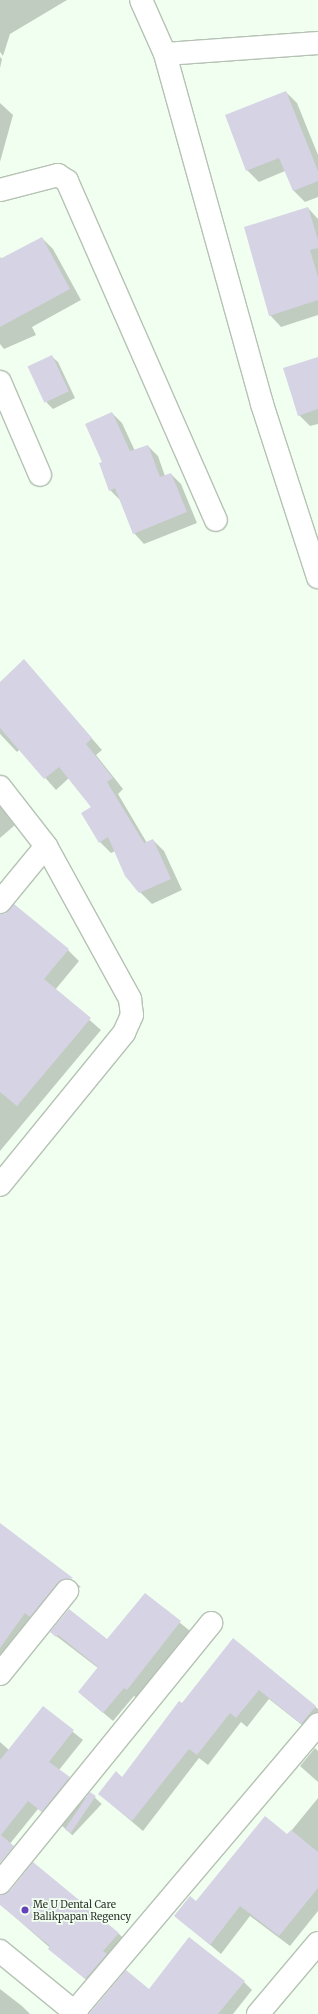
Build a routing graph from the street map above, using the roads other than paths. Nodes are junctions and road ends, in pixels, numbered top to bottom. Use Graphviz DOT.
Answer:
graph roads {
  1 [pos="141,0"];
  2 [pos="318,43"];
  3 [pos="165,54"];
  4 [pos="0,190"];
  5 [pos="0,382"];
  6 [pos="40,476"];
  7 [pos="216,520"];
  8 [pos="318,577"];
  9 [pos="0,787"];
  10 [pos="46,846"];
  11 [pos="0,902"];
  12 [pos="0,1185"];
  13 [pos="67,1591"];
  14 [pos="211,1623"];
  15 [pos="0,1674"];
  16 [pos="318,1724"];
  17 [pos="0,1883"];
  18 [pos="318,1943"];
  19 [pos="0,1951"];
  20 [pos="76,2013"];
  21 [pos="258,2014"];
  1 -- 3 [label="street"];
  2 -- 3 [label="street"];
  3 -- 8 [label="street"];
  4 -- 7 [label="street"];
  5 -- 6 [label="street"];
  9 -- 10 [label="street"];
  10 -- 11 [label="street"];
  10 -- 12 [label="street"];
  13 -- 15 [label="street"];
  14 -- 17 [label="street"];
  16 -- 20 [label="street"];
  18 -- 21 [label="street"];
  19 -- 20 [label="street"];
}
